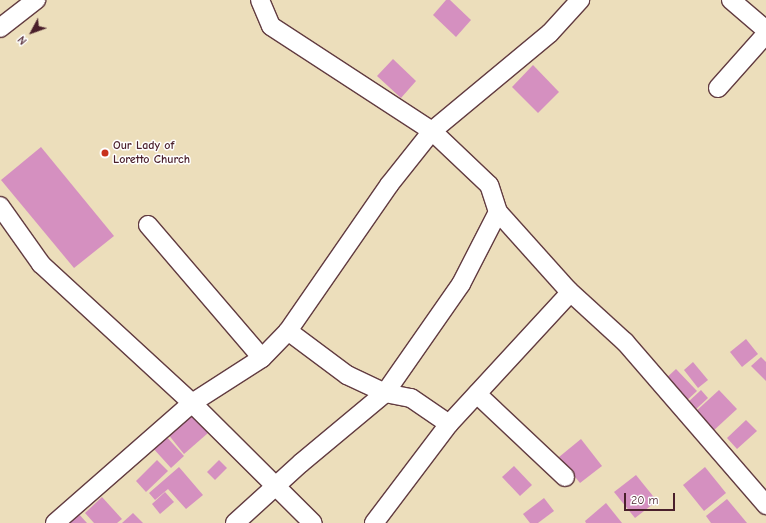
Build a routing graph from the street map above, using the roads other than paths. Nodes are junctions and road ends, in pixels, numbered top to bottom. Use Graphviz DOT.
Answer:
graph roads {
  1 [pos="260,0"];
  2 [pos="580,0"];
  3 [pos="731,0"];
  4 [pos="27,3"];
  5 [pos="0,28"];
  6 [pos="766,30"];
  7 [pos="766,34"];
  8 [pos="718,88"];
  9 [pos="432,131"];
  10 [pos="0,206"];
  11 [pos="498,212"];
  12 [pos="148,225"];
  13 [pos="568,290"];
  14 [pos="288,331"];
  15 [pos="262,358"];
  16 [pos="385,393"];
  17 [pos="477,394"];
  18 [pos="192,402"];
  19 [pos="449,424"];
  20 [pos="565,477"];
  21 [pos="275,487"];
  22 [pos="766,505"];
  23 [pos="56,523"];
  24 [pos="235,523"];
  25 [pos="313,523"];
  26 [pos="374,523"];
  1 -- 9 [label="street"];
  2 -- 9 [label="street"];
  3 -- 6 [label="street"];
  4 -- 5 [label="street"];
  7 -- 8 [label="street"];
  9 -- 11 [label="street"];
  9 -- 14 [label="street"];
  10 -- 18 [label="street"];
  11 -- 13 [label="street"];
  11 -- 16 [label="street"];
  12 -- 15 [label="street"];
  13 -- 17 [label="street"];
  13 -- 22 [label="street"];
  14 -- 15 [label="street"];
  14 -- 16 [label="street"];
  15 -- 18 [label="street"];
  16 -- 19 [label="street"];
  16 -- 21 [label="street"];
  17 -- 19 [label="street"];
  17 -- 20 [label="street"];
  18 -- 21 [label="street"];
  18 -- 23 [label="street"];
  19 -- 26 [label="street"];
  21 -- 24 [label="street"];
  21 -- 25 [label="street"];
}
